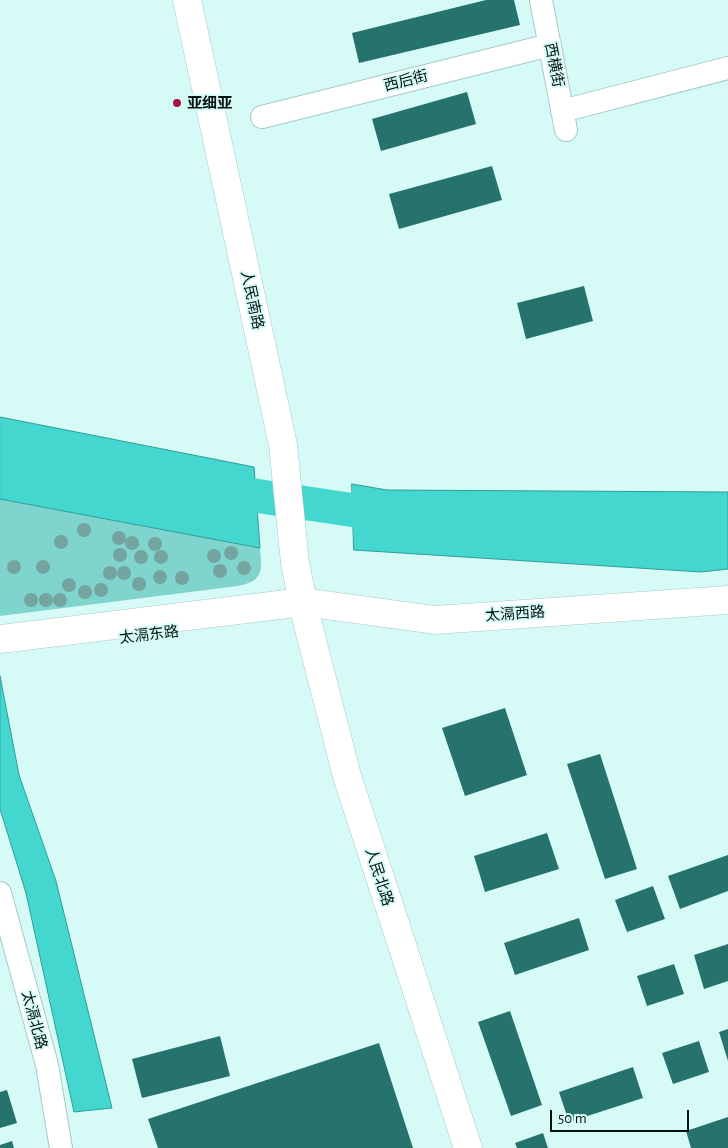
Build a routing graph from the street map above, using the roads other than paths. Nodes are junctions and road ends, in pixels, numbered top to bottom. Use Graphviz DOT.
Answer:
graph roads {
  1 [pos="188,0"];
  2 [pos="541,0"];
  3 [pos="550,45"];
  4 [pos="728,68"];
  5 [pos="262,117"];
  6 [pos="728,600"];
  7 [pos="305,609"];
  8 [pos="0,639"];
  9 [pos="0,893"];
  10 [pos="61,1148"];
  11 [pos="468,1148"];
  1 -- 7 [label="main road, 人民南路"];
  2 -- 3 [label="street, 西横街"];
  3 -- 4 [label="street, 西横街"];
  3 -- 5 [label="street, 西后街"];
  6 -- 7 [label="main road, 太滆西路"];
  7 -- 8 [label="main road, 太滆东路"];
  7 -- 11 [label="main road, 人民北路"];
  9 -- 10 [label="street, 太滆北路"];
}
